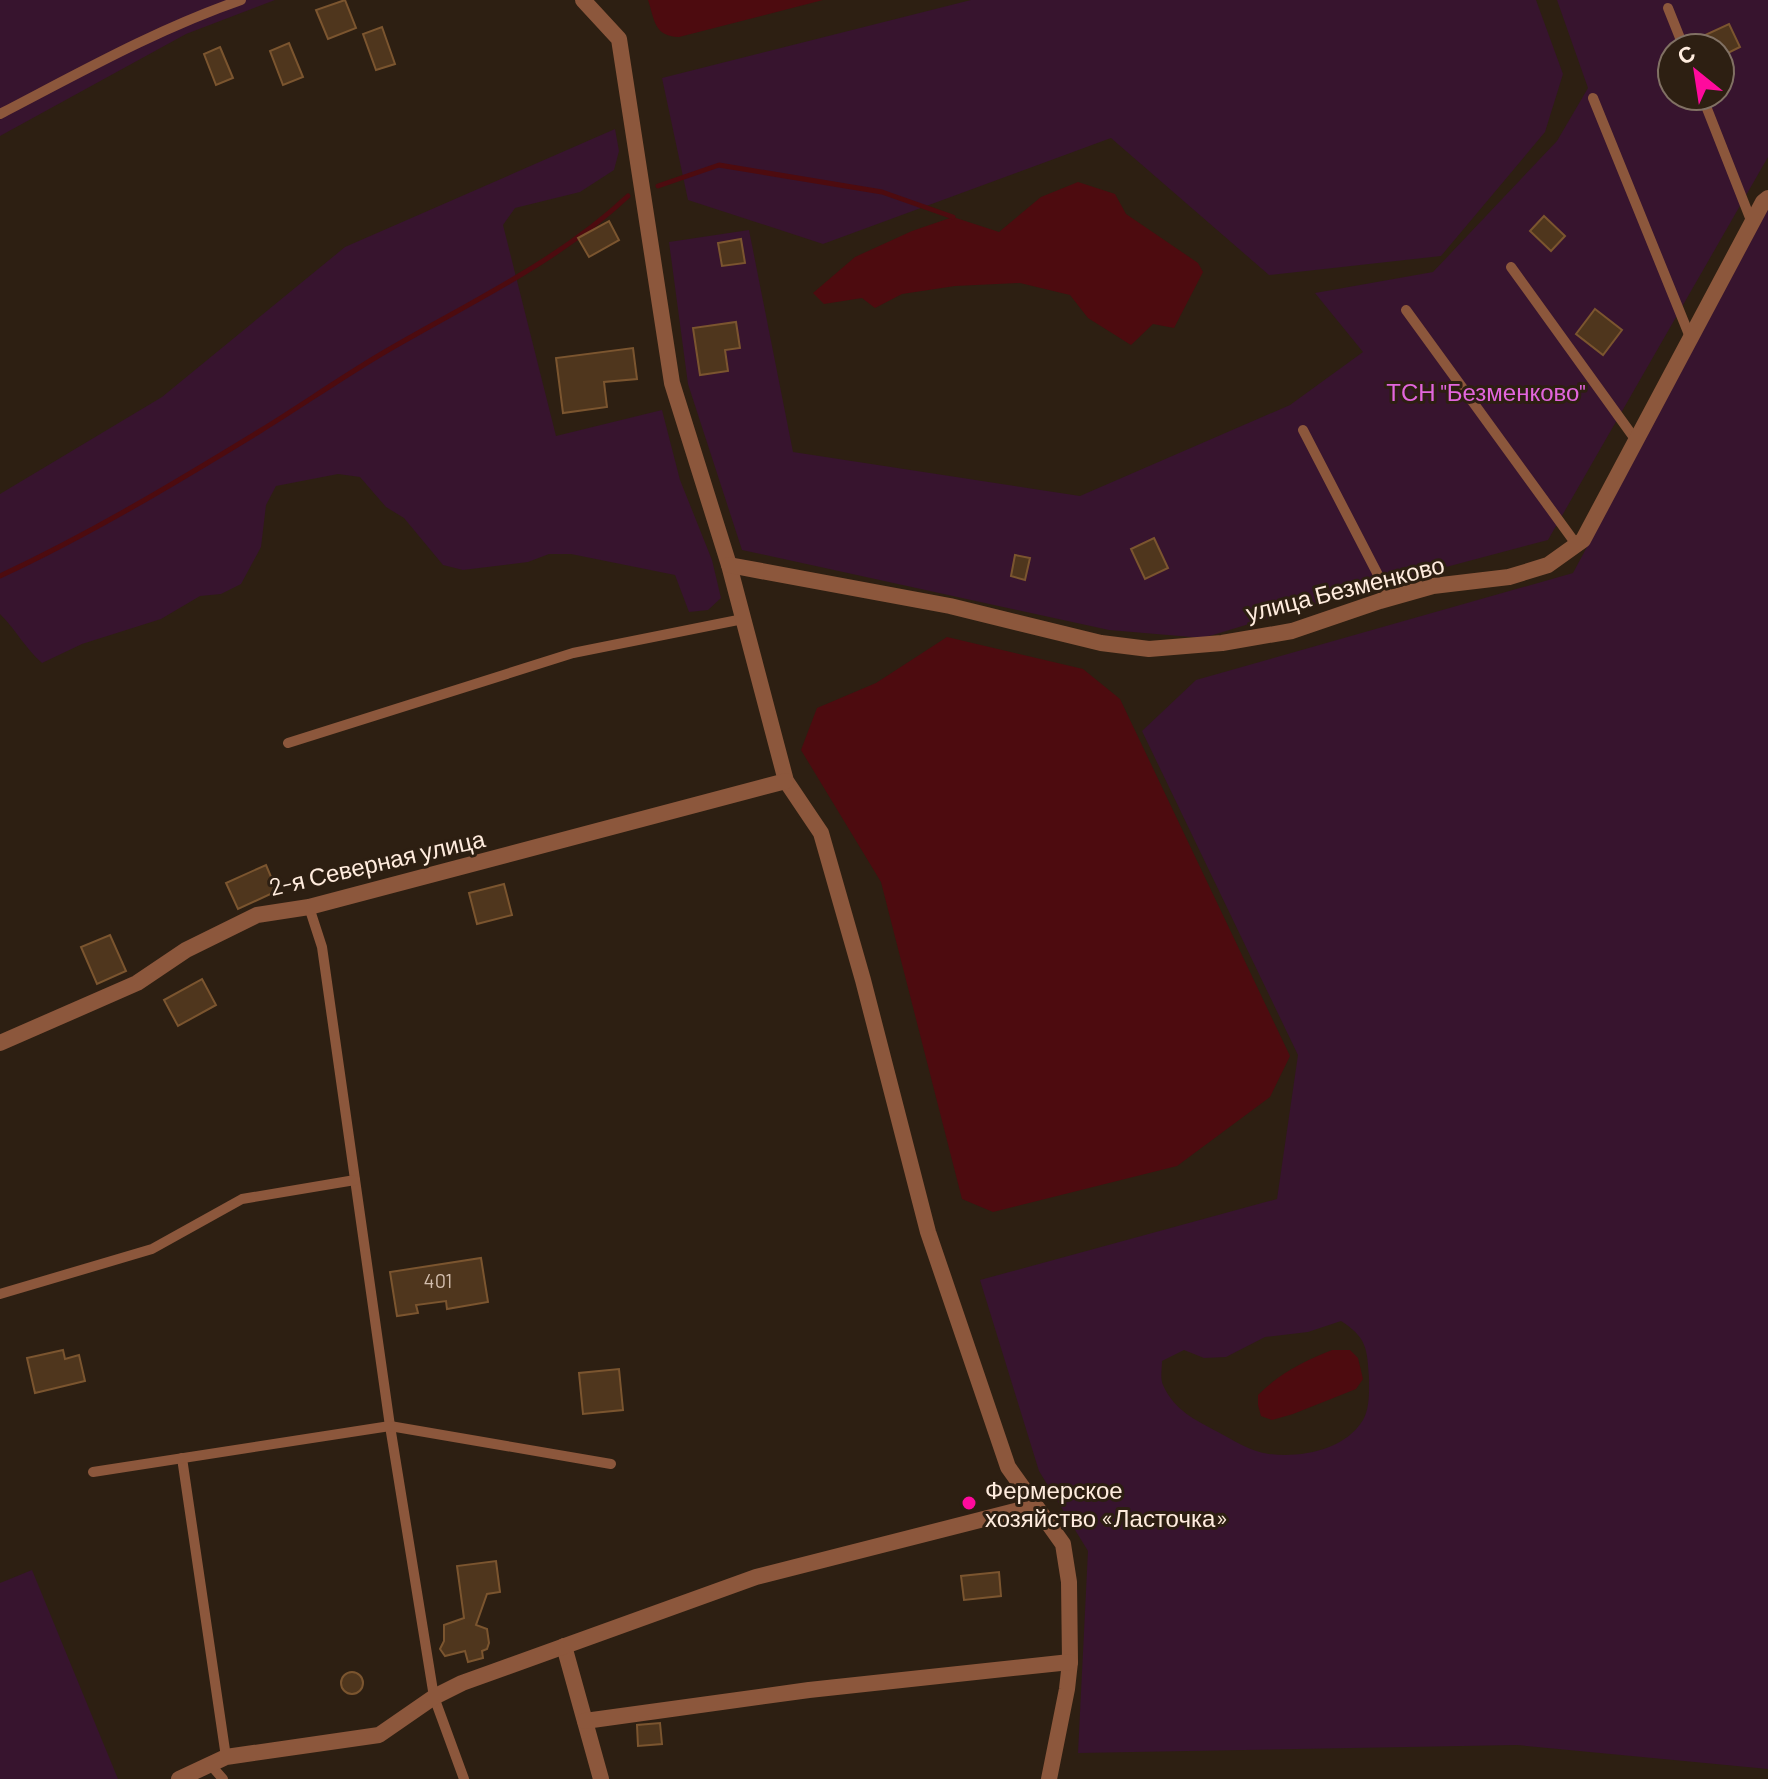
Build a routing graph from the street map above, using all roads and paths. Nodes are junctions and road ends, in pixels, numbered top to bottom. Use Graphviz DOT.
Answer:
graph roads {
  1 [pos="241,0"];
  2 [pos="583,0"];
  3 [pos="1668,8"];
  4 [pos="1678,32"];
  5 [pos="1593,98"];
  6 [pos="1708,112"];
  7 [pos="0,114"];
  8 [pos="1768,198"];
  9 [pos="1752,223"];
  10 [pos="1511,267"];
  11 [pos="1406,310"];
  12 [pos="1690,337"];
  13 [pos="1303,430"];
  14 [pos="1635,439"];
  15 [pos="1576,544"];
  16 [pos="729,565"];
  17 [pos="1390,598"];
  18 [pos="743,619"];
  19 [pos="288,743"];
  20 [pos="786,781"];
  21 [pos="309,907"];
  22 [pos="0,1043"];
  23 [pos="355,1180"];
  24 [pos="0,1294"];
  25 [pos="390,1426"];
  26 [pos="182,1458"];
  27 [pos="611,1464"];
  28 [pos="93,1472"];
  29 [pos="1035,1506"];
  30 [pos="564,1646"];
  31 [pos="1070,1662"];
  32 [pos="434,1697"];
  33 [pos="585,1721"];
  34 [pos="218,1760"];
  35 [pos="179,1779"];
  36 [pos="223,1779"];
  37 [pos="464,1779"];
  38 [pos="601,1779"];
  39 [pos="1049,1779"];
  1 -- 7 [label="lane"];
  2 -- 16 [label="street"];
  3 -- 4 [label="lane"];
  5 -- 12 [label="lane"];
  6 -- 9 [label="lane"];
  8 -- 9 [label="street, улица Безменково"];
  9 -- 12 [label="street, улица Безменково"];
  10 -- 14 [label="lane"];
  11 -- 15 [label="lane"];
  12 -- 14 [label="street, улица Безменково"];
  13 -- 17 [label="lane"];
  14 -- 15 [label="street, улица Безменково"];
  15 -- 17 [label="street, улица Безменково"];
  16 -- 17 [label="street, улица Безменково"];
  16 -- 18 [label="street"];
  18 -- 19 [label="lane"];
  18 -- 20 [label="street"];
  20 -- 21 [label="street, 2-я Северная улица"];
  20 -- 29 [label="street"];
  21 -- 22 [label="street, 2-я Северная улица"];
  21 -- 23 [label="lane"];
  23 -- 24 [label="lane"];
  23 -- 25 [label="lane"];
  25 -- 26 [label="lane"];
  25 -- 27 [label="lane"];
  25 -- 32 [label="lane"];
  26 -- 28 [label="lane"];
  26 -- 34 [label="lane"];
  29 -- 30 [label="street"];
  29 -- 31 [label="street"];
  30 -- 32 [label="street"];
  30 -- 33 [label="street"];
  31 -- 33 [label="street"];
  31 -- 39 [label="street"];
  32 -- 34 [label="street"];
  32 -- 37 [label="lane"];
  33 -- 38 [label="street"];
  34 -- 35 [label="street"];
  34 -- 36 [label="lane"];
}
